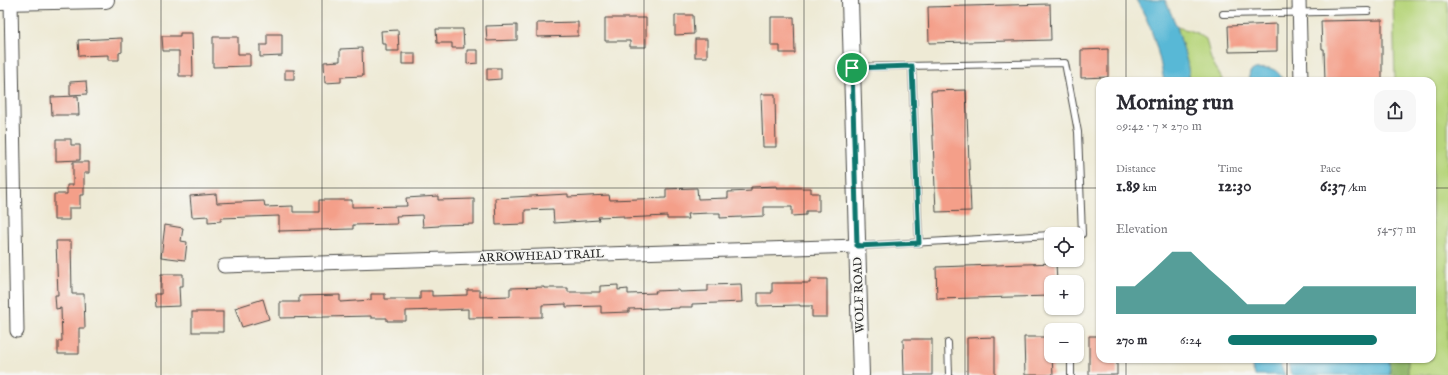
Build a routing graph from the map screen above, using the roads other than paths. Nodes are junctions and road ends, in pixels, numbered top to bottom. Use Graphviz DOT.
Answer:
graph roads {
  1 [pos="106,0"];
  2 [pos="850,0"];
  3 [pos="75,1"];
  4 [pos="6,2"];
  5 [pos="1300,6"];
  6 [pos="1368,11"];
  7 [pos="1223,14"];
  8 [pos="912,66"];
  9 [pos="852,68"];
  10 [pos="1301,77"];
  11 [pos="1082,227"];
  12 [pos="1044,235"];
  13 [pos="919,243"];
  14 [pos="857,246"];
  15 [pos="224,266"];
  16 [pos="18,331"];
  17 [pos="948,343"];
  18 [pos="1070,363"];
  19 [pos="861,375"];
  20 [pos="949,375"];
  21 [pos="1071,375"];
  1 -- 3 [label="street"];
  2 -- 9 [label="street, WOLF ROAD"];
  3 -- 4 [label="street"];
  4 -- 16 [label="street"];
  5 -- 6 [label="lane"];
  5 -- 7 [label="lane"];
  5 -- 10 [label="street"];
  8 -- 9 [label="lane"];
  8 -- 11 [label="lane"];
  8 -- 13 [label="lane"];
  9 -- 14 [label="street, WOLF ROAD"];
  12 -- 13 [label="lane"];
  13 -- 14 [label="lane"];
  14 -- 15 [label="street, ARROWHEAD TRAIL"];
  14 -- 19 [label="street, WOLF ROAD"];
  17 -- 20 [label="lane"];
  18 -- 21 [label="lane"];
}
